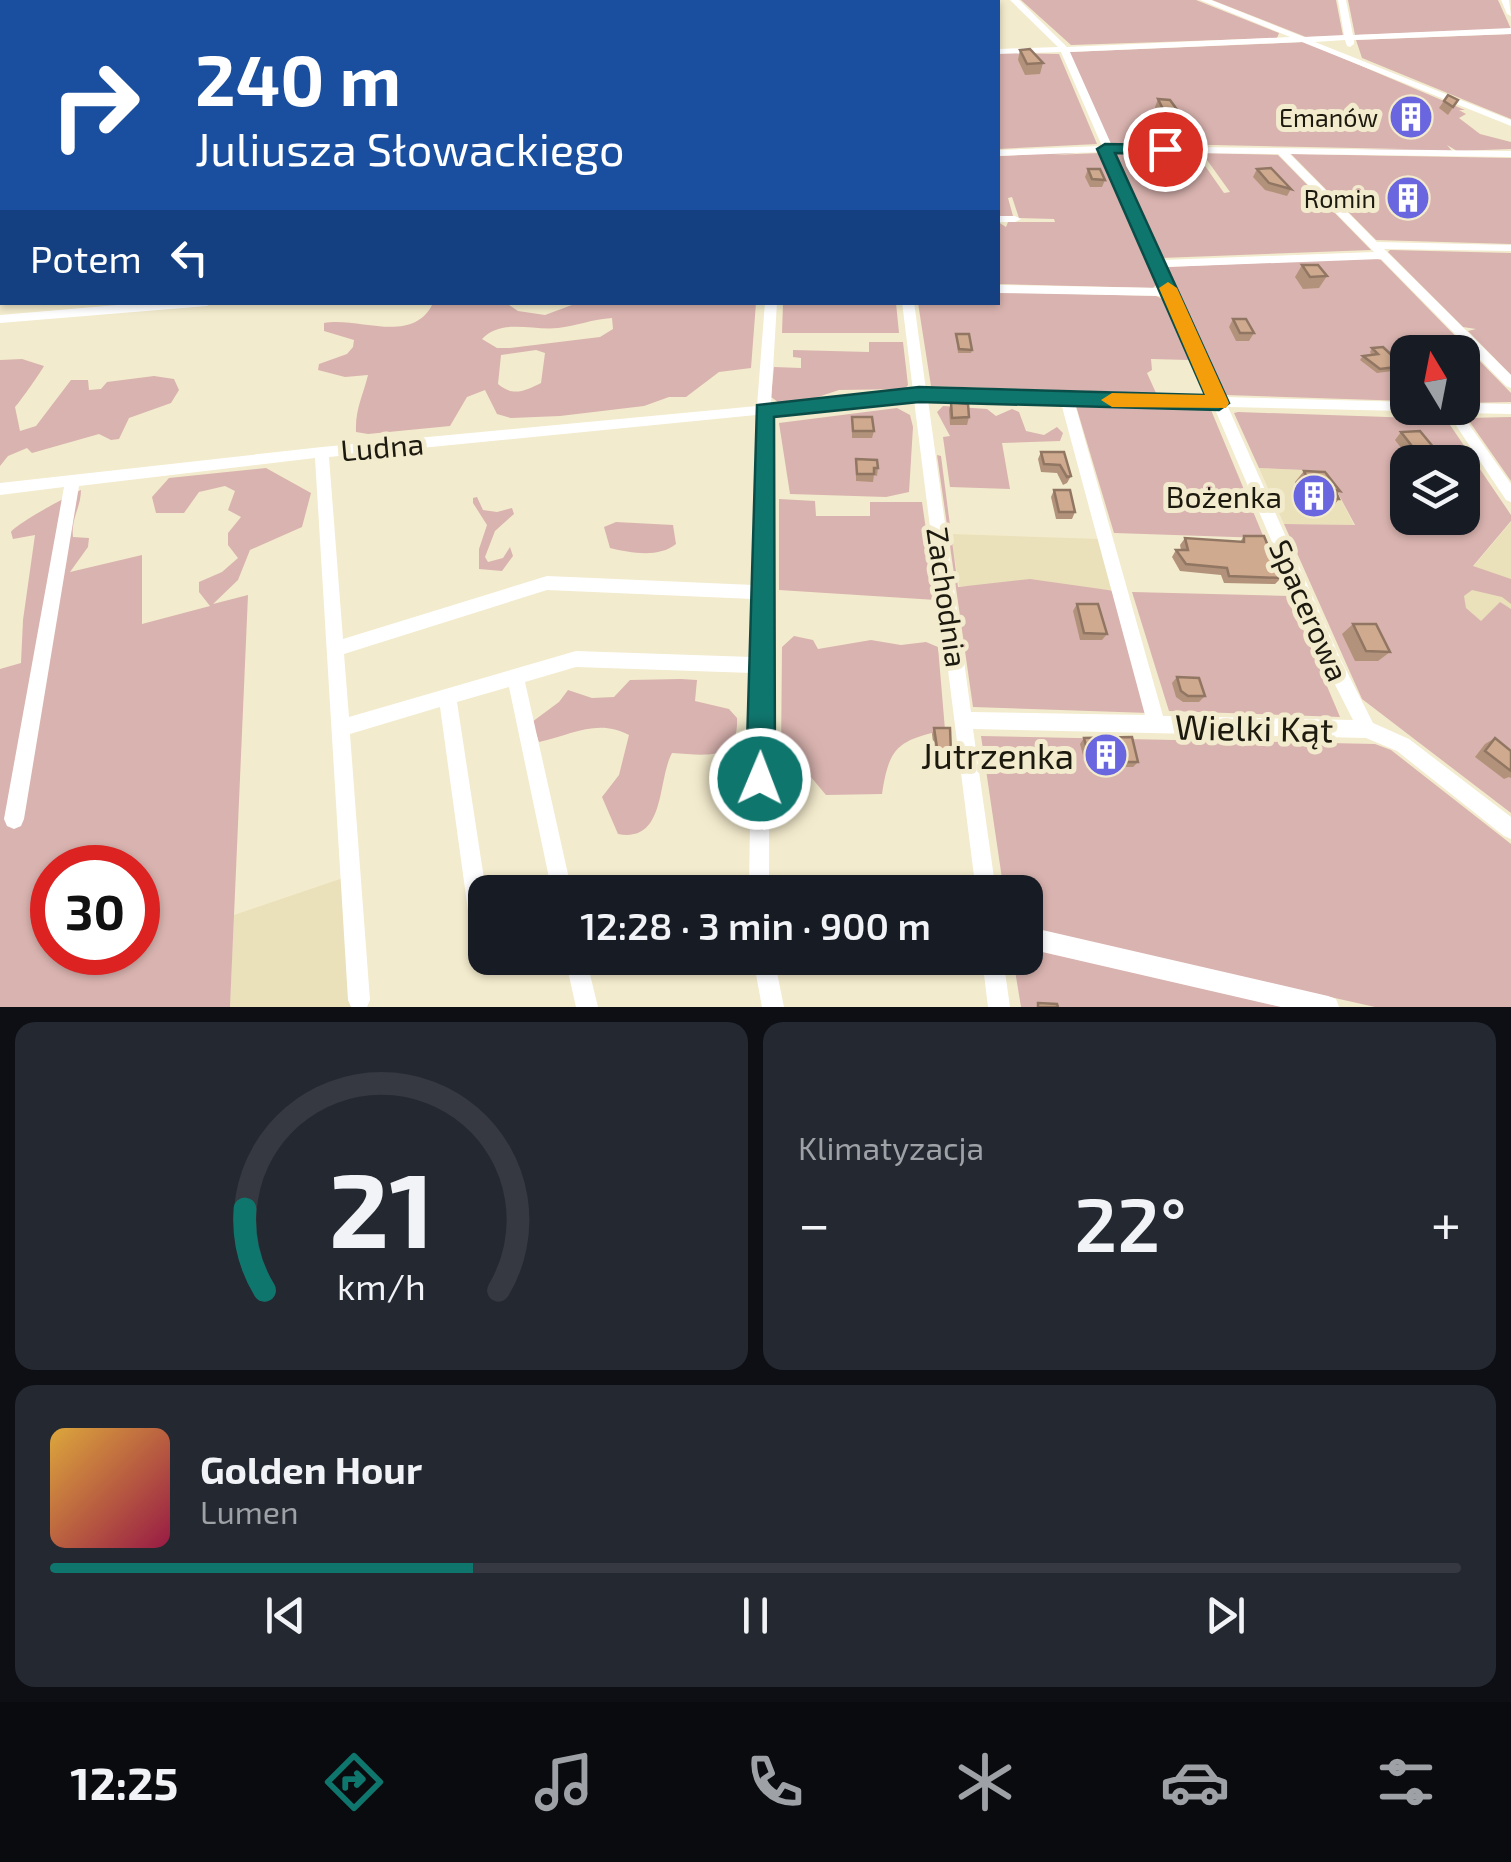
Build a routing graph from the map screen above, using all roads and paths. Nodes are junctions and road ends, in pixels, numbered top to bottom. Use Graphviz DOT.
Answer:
graph roads {
  1 [pos="1014,0"];
  2 [pos="1204,0"];
  3 [pos="1342,0"];
  4 [pos="1504,0"];
  5 [pos="1511,14"];
  6 [pos="1511,31"];
  7 [pos="1350,38"];
  8 [pos="1306,40"];
  9 [pos="1064,50"];
  10 [pos="1000,52"];
  11 [pos="1352,58"];
  12 [pos="1511,124"];
  13 [pos="1105,149"];
  14 [pos="1280,150"];
  15 [pos="1000,154"];
  16 [pos="1511,154"];
  17 [pos="1000,219"];
  18 [pos="1016,219"];
  19 [pos="1511,248"];
  20 [pos="1379,250"];
  21 [pos="1158,264"];
  22 [pos="1000,288"];
  23 [pos="1170,292"];
  24 [pos="168,305"];
  25 [pos="772,305"];
  26 [pos="908,305"];
  27 [pos="0,318"];
  28 [pos="1511,383"];
  29 [pos="919,395"];
  30 [pos="1067,399"];
  31 [pos="1219,403"];
  32 [pos="1390,408"];
  33 [pos="1511,409"];
  34 [pos="764,410"];
  35 [pos="1480,410"];
  36 [pos="1462,425"];
  37 [pos="322,452"];
  38 [pos="72,480"];
  39 [pos="0,489"];
  40 [pos="1511,496"];
  41 [pos="761,592"];
  42 [pos="336,648"];
  43 [pos="762,665"];
  44 [pos="515,676"];
  45 [pos="447,696"];
  46 [pos="966,720"];
  47 [pos="1157,725"];
  48 [pos="340,728"];
  49 [pos="1367,729"];
  50 [pos="14,819"];
  51 [pos="1511,828"];
  52 [pos="473,875"];
  53 [pos="558,875"];
  54 [pos="759,875"];
  55 [pos="984,875"];
  56 [pos="1043,941"];
  57 [pos="580,975"];
  58 [pos="767,975"];
  59 [pos="995,975"];
  60 [pos="359,1000"];
  61 [pos="587,1007"];
  62 [pos="773,1007"];
  63 [pos="999,1007"];
  64 [pos="1328,1007"];
  1 -- 9 [label="street"];
  2 -- 8 [label="street"];
  3 -- 7 [label="street"];
  4 -- 5 [label="street"];
  6 -- 7 [label="street"];
  7 -- 8 [label="street"];
  7 -- 11 [label="street"];
  8 -- 9 [label="street"];
  8 -- 11 [label="street"];
  9 -- 10 [label="street"];
  9 -- 13 [label="street, Spacerowa"];
  11 -- 12 [label="street"];
  13 -- 14 [label="street"];
  13 -- 15 [label="street"];
  13 -- 21 [label="street, Spacerowa"];
  14 -- 16 [label="street"];
  14 -- 20 [label="street"];
  17 -- 18 [label="street"];
  19 -- 20 [label="street"];
  20 -- 21 [label="street"];
  20 -- 28 [label="street"];
  21 -- 23 [label="street, Spacerowa"];
  22 -- 23 [label="street"];
  23 -- 31 [label="street, Spacerowa"];
  24 -- 27 [label="street"];
  25 -- 34 [label="street"];
  26 -- 29 [label="street, Zachodnia"];
  29 -- 30 [label="street, Ludna"];
  29 -- 34 [label="street, Ludna"];
  29 -- 46 [label="street, Zachodnia"];
  30 -- 31 [label="street, Ludna"];
  30 -- 47 [label="street"];
  31 -- 32 [label="street, Ludna"];
  31 -- 49 [label="street, Spacerowa"];
  33 -- 35 [label="street, Ludna"];
  34 -- 37 [label="street, Ludna"];
  34 -- 41 [label="street"];
  36 -- 40 [label="street"];
  37 -- 38 [label="street, Ludna"];
  37 -- 42 [label="street"];
  38 -- 39 [label="street, Ludna"];
  38 -- 50 [label="street"];
  41 -- 42 [label="street"];
  41 -- 43 [label="street"];
  42 -- 48 [label="street"];
  43 -- 44 [label="street"];
  43 -- 54 [label="street"];
  44 -- 45 [label="street"];
  44 -- 53 [label="street"];
  45 -- 48 [label="street"];
  45 -- 52 [label="street"];
  46 -- 47 [label="street, Wielki Kąt"];
  46 -- 55 [label="street, Zachodnia"];
  47 -- 49 [label="street, Wielki Kąt"];
  48 -- 60 [label="street"];
  49 -- 51 [label="street, Wielki Kąt"];
  56 -- 64 [label="street"];
  57 -- 61 [label="street"];
  58 -- 62 [label="street"];
  59 -- 63 [label="street"];
}
